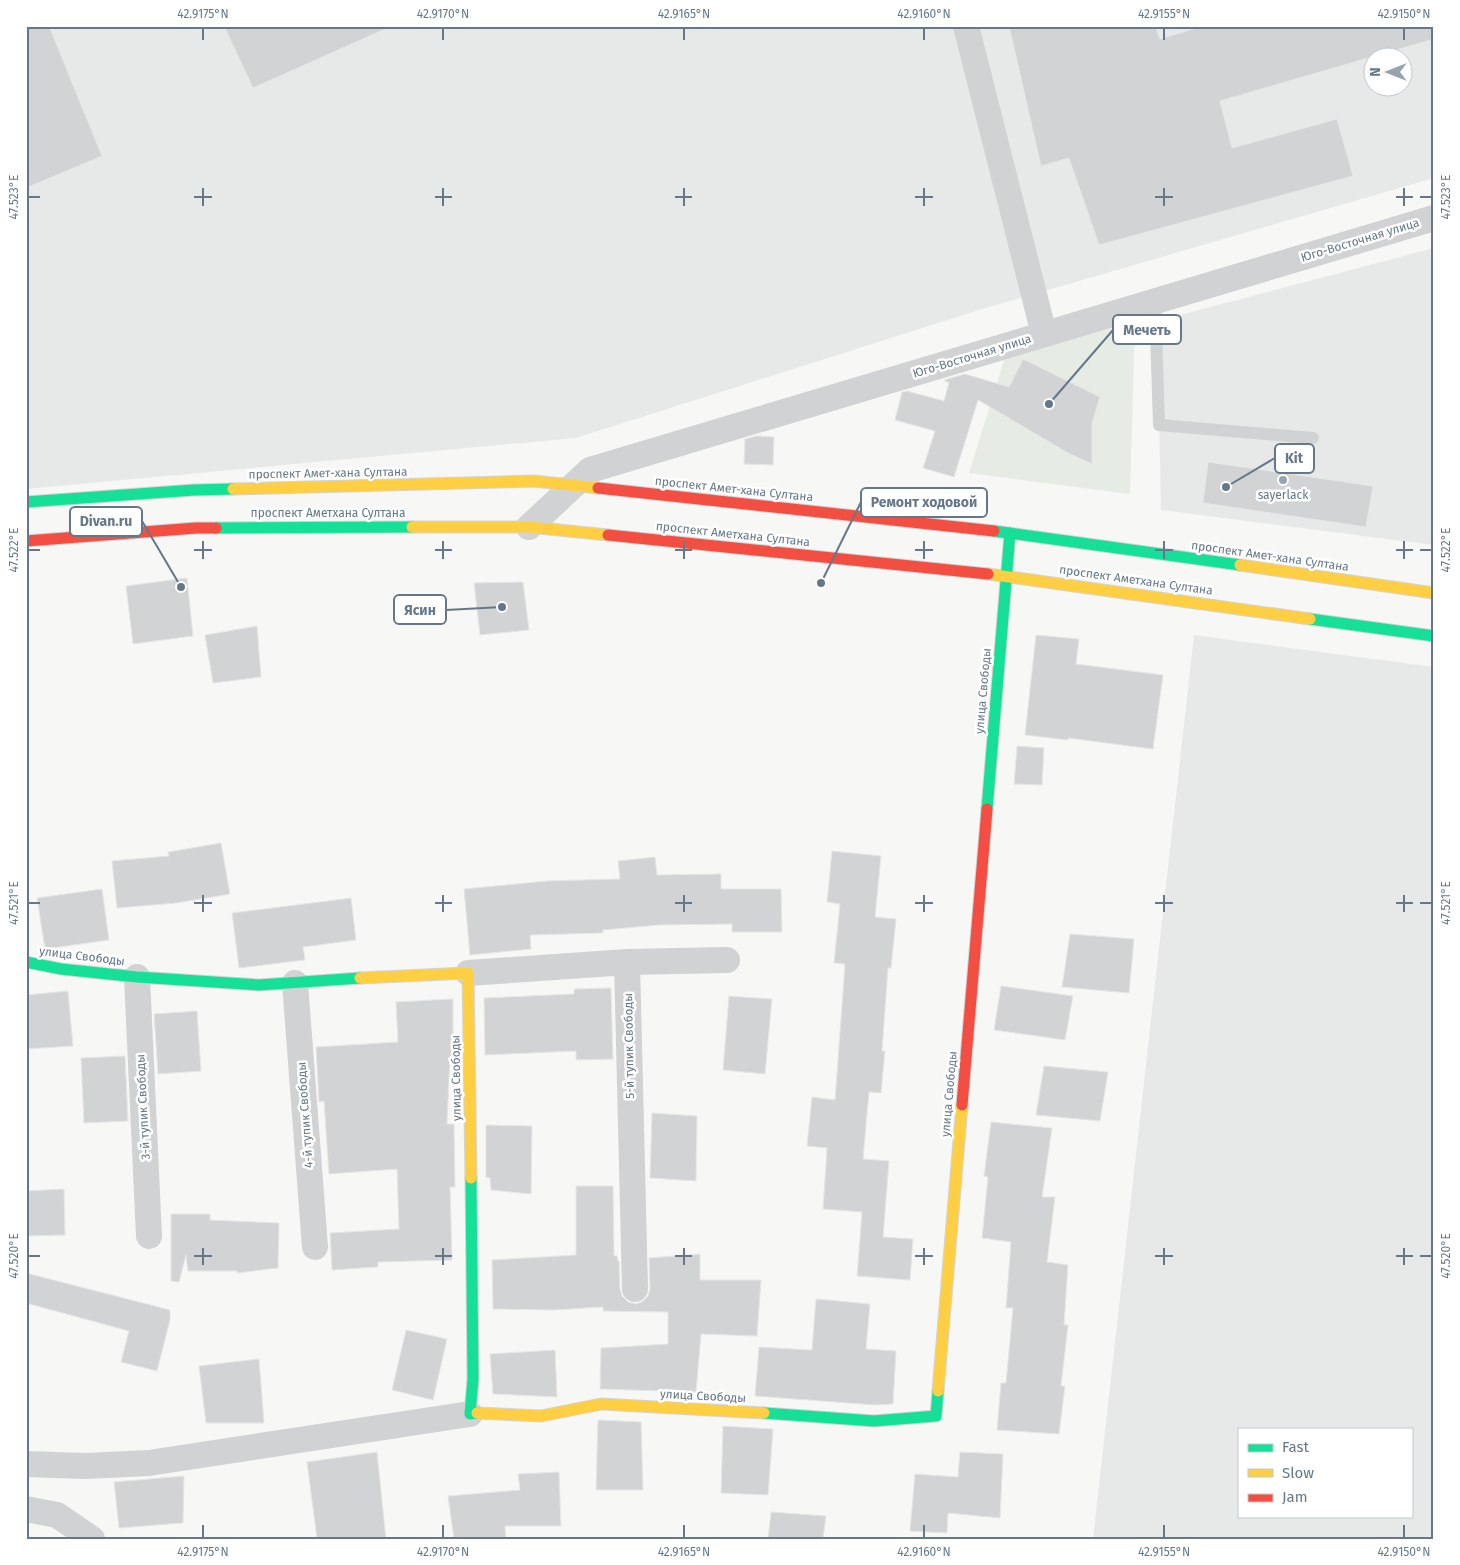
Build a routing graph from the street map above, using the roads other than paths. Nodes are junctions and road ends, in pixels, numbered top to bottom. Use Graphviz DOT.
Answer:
graph roads {
  1 [pos="966,26"];
  2 [pos="1434,218"];
  3 [pos="1155,301"];
  4 [pos="1044,334"];
  5 [pos="1313,438"];
  6 [pos="574,485"];
  7 [pos="26,502"];
  8 [pos="529,526"];
  9 [pos="1010,533"];
  10 [pos="26,542"];
  11 [pos="1007,576"];
  12 [pos="1434,593"];
  13 [pos="1434,636"];
  14 [pos="727,960"];
  15 [pos="26,962"];
  16 [pos="627,962"];
  17 [pos="468,973"];
  18 [pos="137,977"];
  19 [pos="295,983"];
  20 [pos="149,1236"];
  21 [pos="315,1247"];
  22 [pos="635,1289"];
  23 [pos="470,1414"];
  24 [pos="26,1464"];
  25 [pos="26,1509"];
  26 [pos="92,1539"];
  1 -- 4 [label="street"];
  2 -- 3 [label="street, Юго-Восточная улица"];
  3 -- 4 [label="street, Юго-Восточная улица"];
  3 -- 5 [label="lane"];
  4 -- 6 [label="street, Юго-Восточная улица"];
  6 -- 7 [label="main road, проспект Амет-хана Султана"];
  6 -- 8 [label="street, Юго-Восточная улица"];
  6 -- 9 [label="main road, проспект Амет-хана Султана"];
  8 -- 10 [label="main road, проспект Аметхана Султана"];
  8 -- 11 [label="main road, проспект Аметхана Султана"];
  9 -- 11 [label="main road, улица Свободы"];
  9 -- 12 [label="main road, проспект Амет-хана Султана"];
  11 -- 13 [label="main road, проспект Аметхана Султана"];
  11 -- 23 [label="main road, улица Свободы"];
  14 -- 16 [label="street"];
  15 -- 18 [label="main road, улица Свободы"];
  16 -- 17 [label="street"];
  16 -- 22 [label="street, 5-й тупик Свободы"];
  17 -- 19 [label="main road, улица Свободы"];
  17 -- 23 [label="main road, улица Свободы"];
  18 -- 19 [label="main road, улица Свободы"];
  18 -- 20 [label="street, 3-й тупик Свободы"];
  19 -- 21 [label="street, 4-й тупик Свободы"];
  23 -- 24 [label="street"];
  25 -- 26 [label="street"];
}
